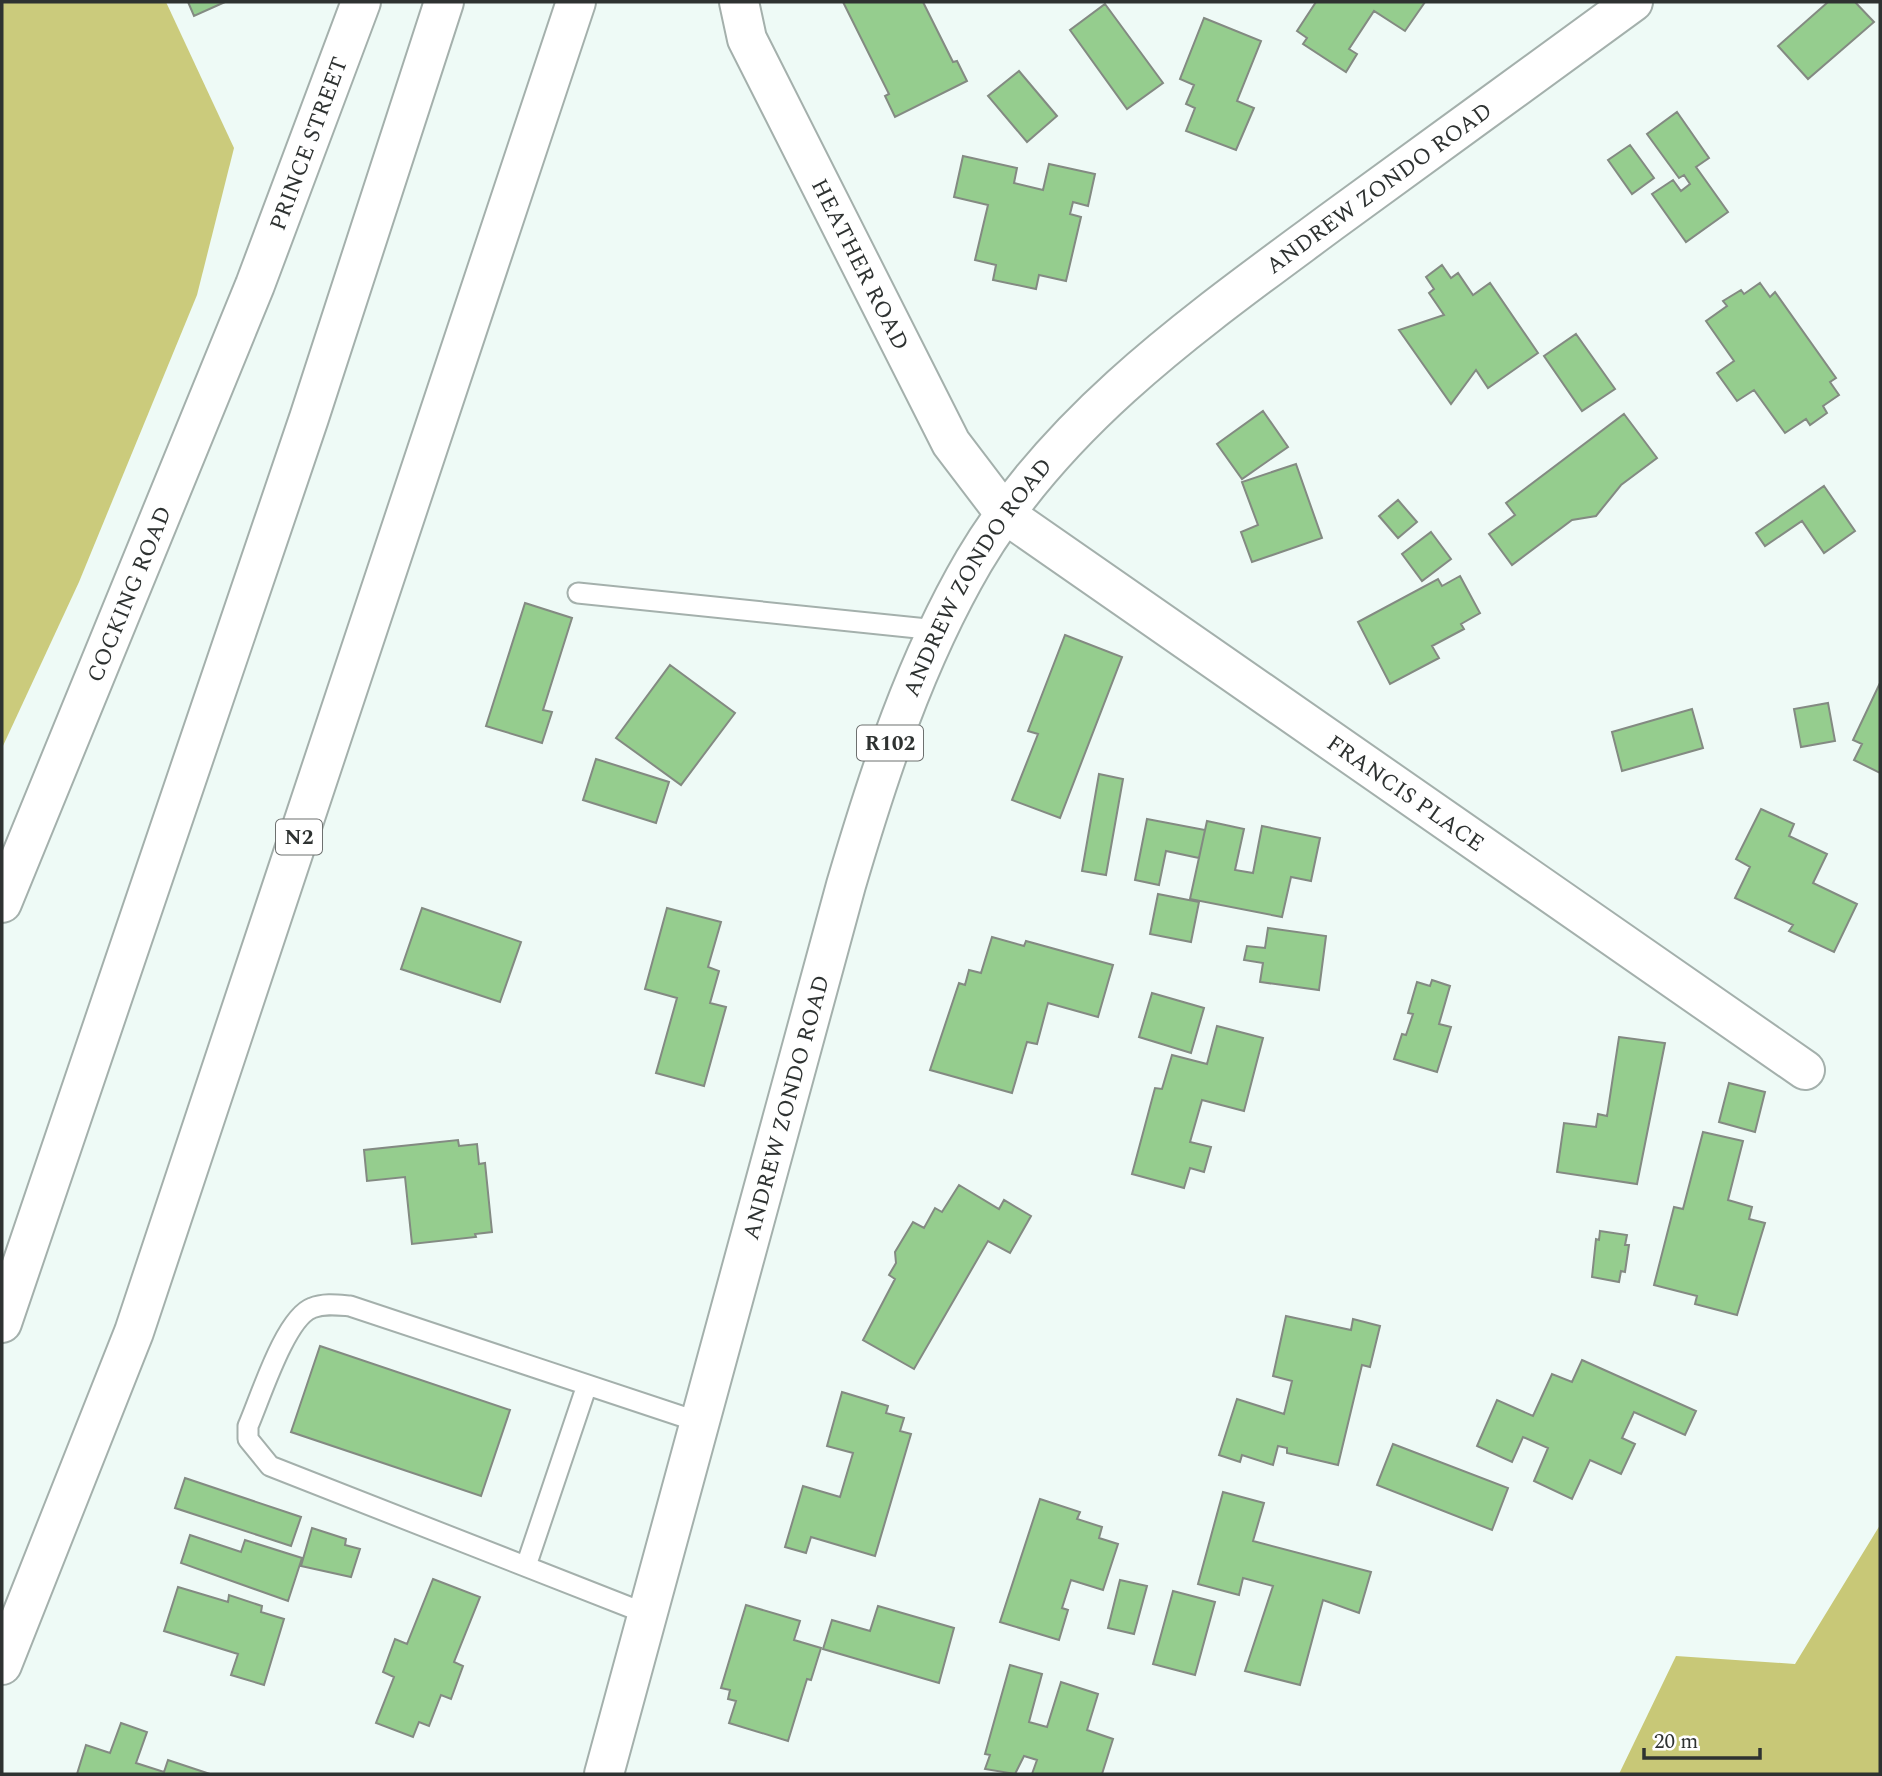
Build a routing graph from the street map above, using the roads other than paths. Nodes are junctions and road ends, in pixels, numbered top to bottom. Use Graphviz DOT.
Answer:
graph roads {
  1 [pos="361,2"];
  2 [pos="444,2"];
  3 [pos="576,2"];
  4 [pos="739,2"];
  5 [pos="1633,2"];
  6 [pos="255,285"];
  7 [pos="1005,514"];
  8 [pos="578,593"];
  9 [pos="937,631"];
  10 [pos="2,903"];
  11 [pos="1805,1070"];
  12 [pos="2,1323"];
  13 [pos="587,1385"];
  14 [pos="699,1422"];
  15 [pos="526,1566"];
  16 [pos="647,1614"];
  17 [pos="2,1665"];
  18 [pos="604,1774"];
  1 -- 6 [label="main road, PRINCE STREET"];
  2 -- 12 [label="main road"];
  3 -- 17 [label="main road, N2"];
  4 -- 7 [label="main road, HEATHER ROAD"];
  5 -- 7 [label="main road, ANDREW ZONDO ROAD / R102"];
  6 -- 10 [label="main road, COCKING ROAD"];
  7 -- 9 [label="main road, ANDREW ZONDO ROAD / R102"];
  7 -- 11 [label="main road, FRANCIS PLACE"];
  8 -- 9 [label="lane"];
  9 -- 14 [label="main road, ANDREW ZONDO ROAD / R102"];
  13 -- 14 [label="lane"];
  13 -- 15 [label="lane"];
  13 -- 15 [label="lane"];
  14 -- 16 [label="main road, ANDREW ZONDO ROAD / R102"];
  15 -- 16 [label="lane"];
  16 -- 18 [label="main road, ANDREW ZONDO ROAD / R102"];
}
